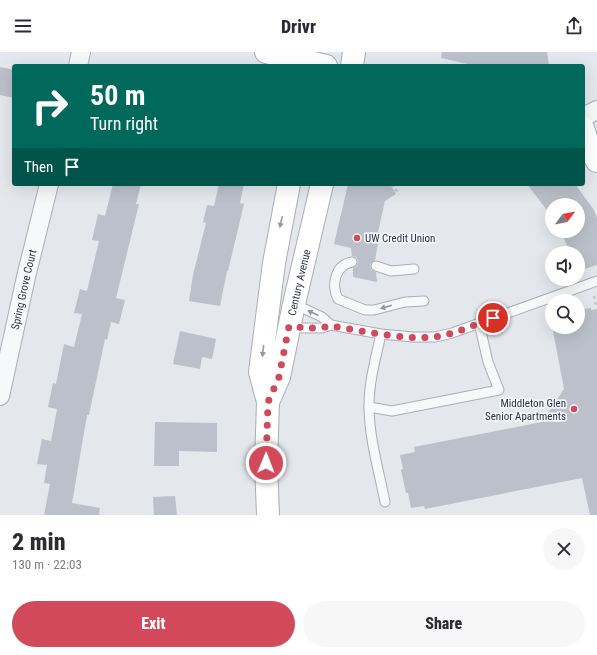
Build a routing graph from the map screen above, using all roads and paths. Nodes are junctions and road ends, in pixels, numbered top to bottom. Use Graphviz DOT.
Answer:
graph roads {
  1 [pos="81,52"];
  2 [pos="266,52"];
  3 [pos="354,52"];
  4 [pos="321,62"];
  5 [pos="78,64"];
  6 [pos="352,64"];
  7 [pos="597,110"];
  8 [pos="585,116"];
  9 [pos="585,134"];
  10 [pos="597,161"];
  11 [pos="49,186"];
  12 [pos="289,186"];
  13 [pos="322,186"];
  14 [pos="393,186"];
  15 [pos="398,194"];
  16 [pos="352,262"];
  17 [pos="376,266"];
  18 [pos="414,268"];
  19 [pos="597,281"];
  20 [pos="594,296"];
  21 [pos="424,301"];
  22 [pos="294,304"];
  23 [pos="596,306"];
  24 [pos="479,323"];
  25 [pos="289,326"];
  26 [pos="331,326"];
  27 [pos="381,334"];
  28 [pos="0,396"];
  29 [pos="268,402"];
  30 [pos="369,407"];
  31 [pos="385,502"];
  32 [pos="268,515"];
  1 -- 5 [label="street"];
  2 -- 4 [label="main road"];
  3 -- 6 [label="main road"];
  7 -- 8 [label="street"];
  9 -- 10 [label="main road"];
  11 -- 28 [label="street, Spring Grove Court"];
  12 -- 29 [label="main road, Century Avenue, one-way"];
  13 -- 22 [label="main road, Century Avenue"];
  14 -- 15 [label="path"];
  21 -- 16 [label="lane, one-way"];
  17 -- 18 [label="lane"];
  19 -- 24 [label="lane"];
  20 -- 23 [label="path"];
  22 -- 25 [label="main road, Century Avenue"];
  26 -- 22 [label="lane, one-way"];
  24 -- 27 [label="lane"];
  24 -- 30 [label="lane"];
  25 -- 26 [label="lane"];
  25 -- 29 [label="main road, Century Avenue"];
  26 -- 27 [label="lane"];
  27 -- 30 [label="lane"];
  29 -- 32 [label="main road, Century Avenue"];
  30 -- 31 [label="lane"];
}
